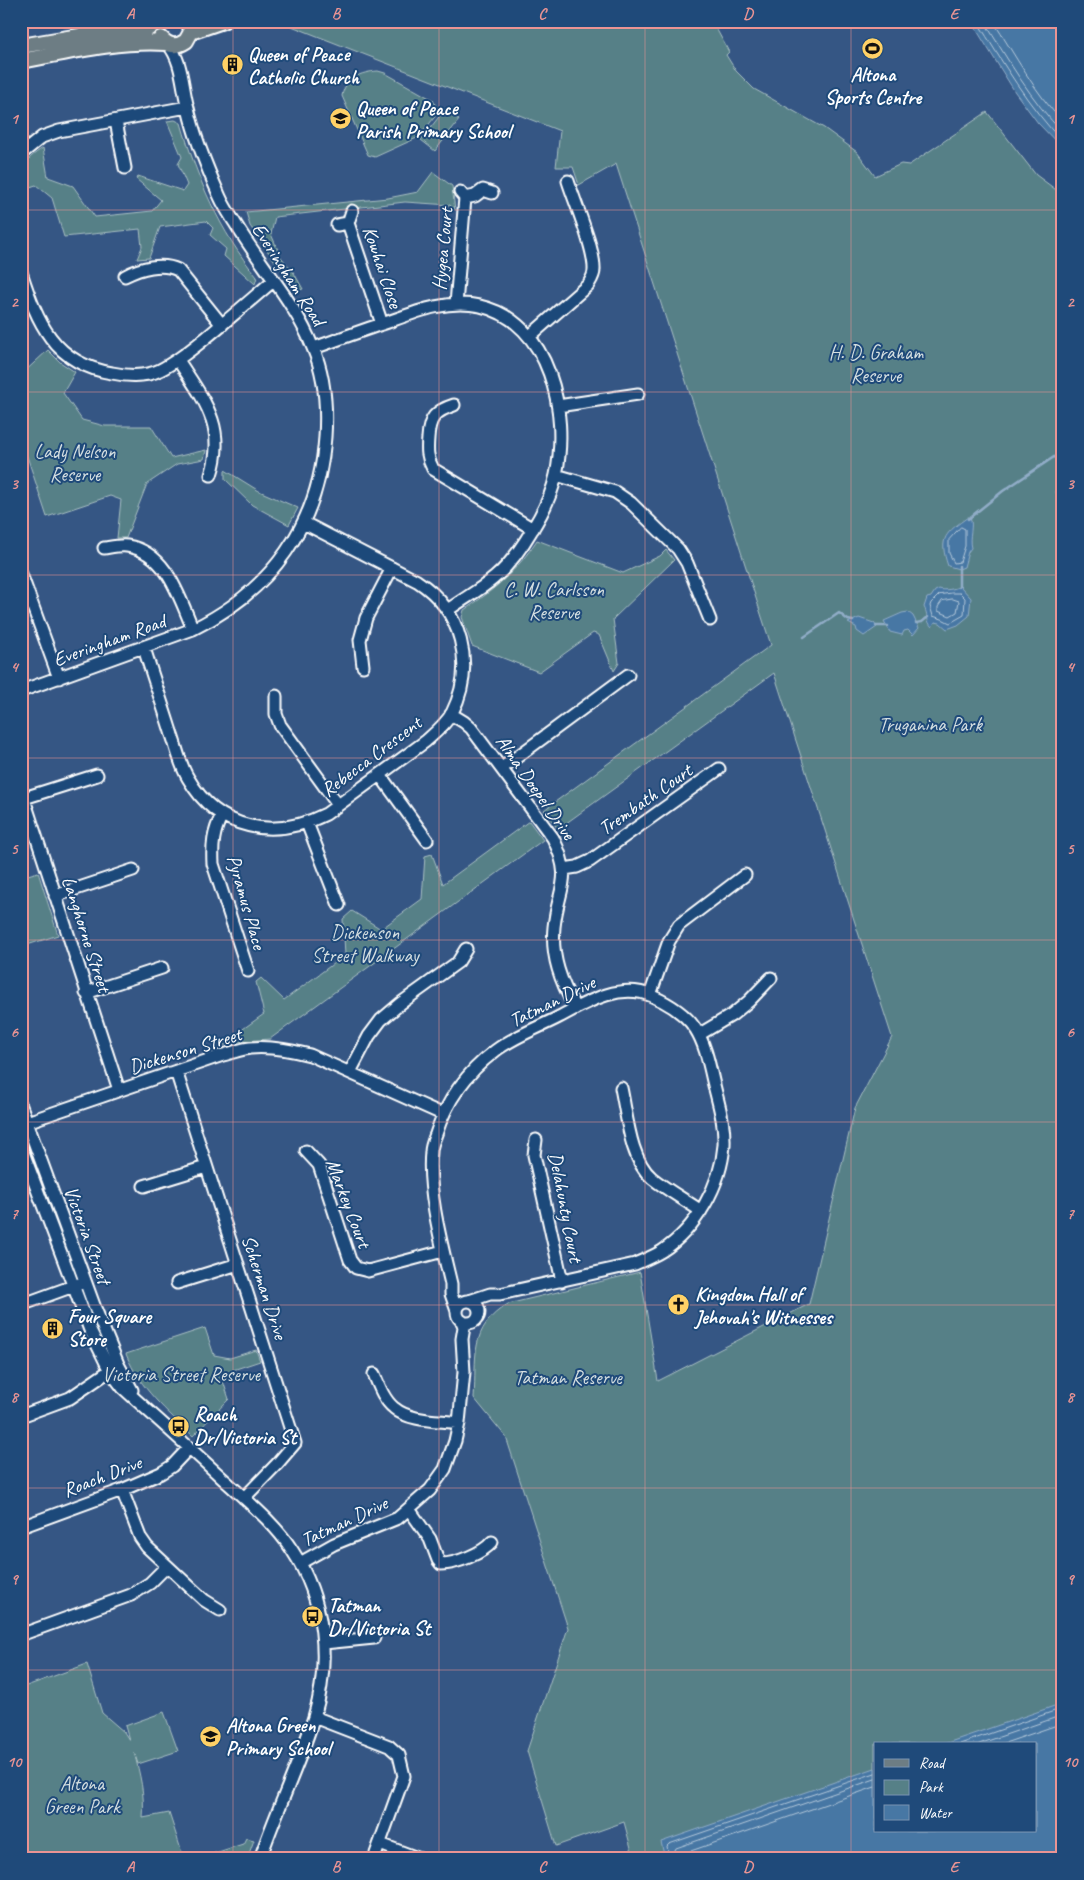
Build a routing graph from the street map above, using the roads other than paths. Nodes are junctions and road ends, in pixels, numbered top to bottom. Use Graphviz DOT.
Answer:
graph roads {
  1 [pos="159,21"];
  2 [pos="223,21"];
  3 [pos="189,32"];
  4 [pos="167,44"];
  5 [pos="21,46"];
  6 [pos="21,61"];
  7 [pos="181,71"];
  8 [pos="187,107"];
  9 [pos="116,121"];
  10 [pos="21,154"];
  11 [pos="125,168"];
  12 [pos="568,181"];
  13 [pos="492,193"];
  14 [pos="352,210"];
  15 [pos="21,272"];
  16 [pos="125,276"];
  17 [pos="274,280"];
  18 [pos="456,304"];
  19 [pos="222,324"];
  20 [pos="382,324"];
  21 [pos="530,336"];
  22 [pos="314,348"];
  23 [pos="178,360"];
  24 [pos="638,394"];
  25 [pos="454,405"];
  26 [pos="558,406"];
  27 [pos="211,475"];
  28 [pos="556,475"];
  29 [pos="304,523"];
  30 [pos="533,529"];
  31 [pos="104,548"];
  32 [pos="392,568"];
  33 [pos="22,579"];
  34 [pos="448,610"];
  35 [pos="710,620"];
  36 [pos="193,629"];
  37 [pos="144,648"];
  38 [pos="363,666"];
  39 [pos="628,675"];
  40 [pos="59,678"];
  41 [pos="21,691"];
  42 [pos="276,696"];
  43 [pos="451,714"];
  44 [pos="502,768"];
  45 [pos="719,769"];
  46 [pos="98,775"];
  47 [pos="380,775"];
  48 [pos="23,794"];
  49 [pos="338,805"];
  50 [pos="222,815"];
  51 [pos="307,823"];
  52 [pos="427,840"];
  53 [pos="564,869"];
  54 [pos="133,870"];
  55 [pos="745,875"];
  56 [pos="55,896"];
  57 [pos="339,905"];
  58 [pos="466,948"];
  59 [pos="162,968"];
  60 [pos="248,970"];
  61 [pos="771,978"];
  62 [pos="86,993"];
  63 [pos="650,995"];
  64 [pos="575,1008"];
  65 [pos="700,1034"];
  66 [pos="176,1071"];
  67 [pos="350,1072"];
  68 [pos="621,1088"];
  69 [pos="119,1090"];
  70 [pos="21,1106"];
  71 [pos="442,1114"];
  72 [pos="24,1123"];
  73 [pos="536,1140"];
  74 [pos="21,1147"];
  75 [pos="306,1151"];
  76 [pos="206,1167"];
  77 [pos="144,1186"];
  78 [pos="701,1211"];
  79 [pos="443,1251"];
  80 [pos="238,1264"];
  81 [pos="85,1281"];
  82 [pos="562,1281"];
  83 [pos="176,1283"];
  84 [pos="451,1284"];
  85 [pos="73,1286"];
  86 [pos="500,1294"];
  87 [pos="467,1301"];
  88 [pos="21,1305"];
  89 [pos="479,1308"];
  90 [pos="460,1316"];
  91 [pos="475,1321"];
  92 [pos="463,1351"];
  93 [pos="114,1368"];
  94 [pos="374,1374"];
  95 [pos="21,1416"];
  96 [pos="460,1423"];
  97 [pos="189,1448"];
  98 [pos="122,1490"];
  99 [pos="244,1498"];
  100 [pos="409,1510"];
  101 [pos="21,1527"];
  102 [pos="492,1542"];
  103 [pos="300,1563"];
  104 [pos="167,1566"];
  105 [pos="220,1610"];
  106 [pos="23,1634"];
  107 [pos="374,1638"];
  108 [pos="324,1642"];
  109 [pos="314,1717"];
  110 [pos="380,1844"];
  111 [pos="260,1859"];
  112 [pos="374,1859"];
  113 [pos="420,1859"];
  1 -- 4 [label="main road"];
  1 -- 5 [label="main road"];
  2 -- 3 [label="main road"];
  3 -- 4 [label="main road"];
  3 -- 7 [label="street, Everingham Road"];
  4 -- 6 [label="main road"];
  4 -- 7 [label="street, Everingham Road"];
  7 -- 8 [label="street, Everingham Road"];
  8 -- 9 [label="street"];
  8 -- 17 [label="street, Everingham Road"];
  9 -- 10 [label="street"];
  9 -- 11 [label="street"];
  12 -- 21 [label="street"];
  13 -- 18 [label="street, Hygea Court"];
  14 -- 20 [label="street, Kowhai Close"];
  15 -- 23 [label="street"];
  16 -- 19 [label="street"];
  17 -- 19 [label="street"];
  17 -- 22 [label="street, Everingham Road"];
  18 -- 20 [label="street"];
  18 -- 21 [label="street"];
  19 -- 23 [label="street"];
  20 -- 22 [label="street"];
  21 -- 26 [label="street"];
  22 -- 29 [label="street, Everingham Road"];
  23 -- 27 [label="street"];
  24 -- 26 [label="street"];
  25 -- 30 [label="street"];
  26 -- 28 [label="street"];
  28 -- 30 [label="street"];
  28 -- 35 [label="street"];
  29 -- 32 [label="street, Rebecca Crescent"];
  29 -- 36 [label="street, Everingham Road"];
  30 -- 34 [label="street"];
  31 -- 36 [label="street"];
  32 -- 34 [label="street, Rebecca Crescent"];
  32 -- 38 [label="street"];
  33 -- 40 [label="street"];
  34 -- 43 [label="street, Rebecca Crescent"];
  36 -- 37 [label="street, Everingham Road"];
  37 -- 40 [label="street, Everingham Road"];
  37 -- 50 [label="street, Rebecca Crescent"];
  39 -- 44 [label="street"];
  40 -- 41 [label="street, Everingham Road"];
  42 -- 49 [label="street"];
  43 -- 44 [label="street, Alma Doepel Drive"];
  43 -- 47 [label="street, Rebecca Crescent"];
  44 -- 53 [label="street, Alma Doepel Drive"];
  45 -- 53 [label="street, Trembath Court"];
  46 -- 48 [label="street"];
  47 -- 49 [label="street, Rebecca Crescent"];
  47 -- 52 [label="street"];
  48 -- 56 [label="street, Langhorne Street"];
  49 -- 51 [label="street, Rebecca Crescent"];
  50 -- 51 [label="street, Rebecca Crescent"];
  50 -- 60 [label="street, Pyramus Place"];
  51 -- 57 [label="street"];
  53 -- 64 [label="street, Alma Doepel Drive"];
  54 -- 56 [label="street"];
  55 -- 63 [label="street"];
  56 -- 62 [label="street, Langhorne Street"];
  58 -- 67 [label="street"];
  59 -- 62 [label="street"];
  61 -- 65 [label="street"];
  62 -- 69 [label="street, Langhorne Street"];
  63 -- 64 [label="street, Tatman Drive"];
  63 -- 65 [label="street, Tatman Drive"];
  64 -- 71 [label="street, Tatman Drive"];
  65 -- 78 [label="street, Tatman Drive"];
  66 -- 67 [label="street, Dickenson Street"];
  66 -- 69 [label="street, Dickenson Street"];
  66 -- 76 [label="street, Scherman Drive"];
  67 -- 71 [label="street, Dickenson Street"];
  68 -- 78 [label="street"];
  69 -- 72 [label="street, Dickenson Street"];
  70 -- 72 [label="street, Victoria Street"];
  71 -- 79 [label="street, Tatman Drive"];
  72 -- 81 [label="street, Victoria Street"];
  73 -- 82 [label="street, Delahunty Court"];
  74 -- 85 [label="street, Victoria Street"];
  75 -- 79 [label="street, Markey Court"];
  76 -- 77 [label="street"];
  76 -- 80 [label="street, Scherman Drive"];
  78 -- 82 [label="street, Tatman Drive"];
  79 -- 84 [label="street, Tatman Drive"];
  80 -- 83 [label="street"];
  80 -- 99 [label="street, Scherman Drive"];
  81 -- 85 [label="street"];
  81 -- 93 [label="street, Victoria Street"];
  82 -- 86 [label="street, Tatman Drive"];
  84 -- 87 [label="street, Tatman Drive"];
  84 -- 90 [label="street, Tatman Drive"];
  85 -- 88 [label="street"];
  85 -- 93 [label="street, Victoria Street"];
  86 -- 87 [label="street, Tatman Drive"];
  86 -- 89 [label="street, Tatman Drive"];
  87 -- 89 [label="street"];
  87 -- 90 [label="street"];
  89 -- 91 [label="street"];
  90 -- 91 [label="street"];
  90 -- 92 [label="street, Tatman Drive"];
  91 -- 92 [label="street, Tatman Drive"];
  92 -- 96 [label="street, Tatman Drive"];
  93 -- 95 [label="street"];
  93 -- 97 [label="street, Victoria Street"];
  94 -- 96 [label="street"];
  96 -- 100 [label="street, Tatman Drive"];
  97 -- 98 [label="street, Roach Drive"];
  97 -- 99 [label="street, Victoria Street"];
  98 -- 101 [label="street, Roach Drive"];
  98 -- 104 [label="street"];
  99 -- 103 [label="street, Victoria Street"];
  100 -- 102 [label="street"];
  100 -- 103 [label="street, Tatman Drive"];
  103 -- 108 [label="street, Victoria Street"];
  104 -- 105 [label="street"];
  104 -- 106 [label="street"];
  107 -- 108 [label="street"];
  108 -- 109 [label="street, Victoria Street"];
  109 -- 110 [label="street"];
  109 -- 111 [label="street, Victoria Street"];
  110 -- 112 [label="street"];
  110 -- 113 [label="street"];
}
